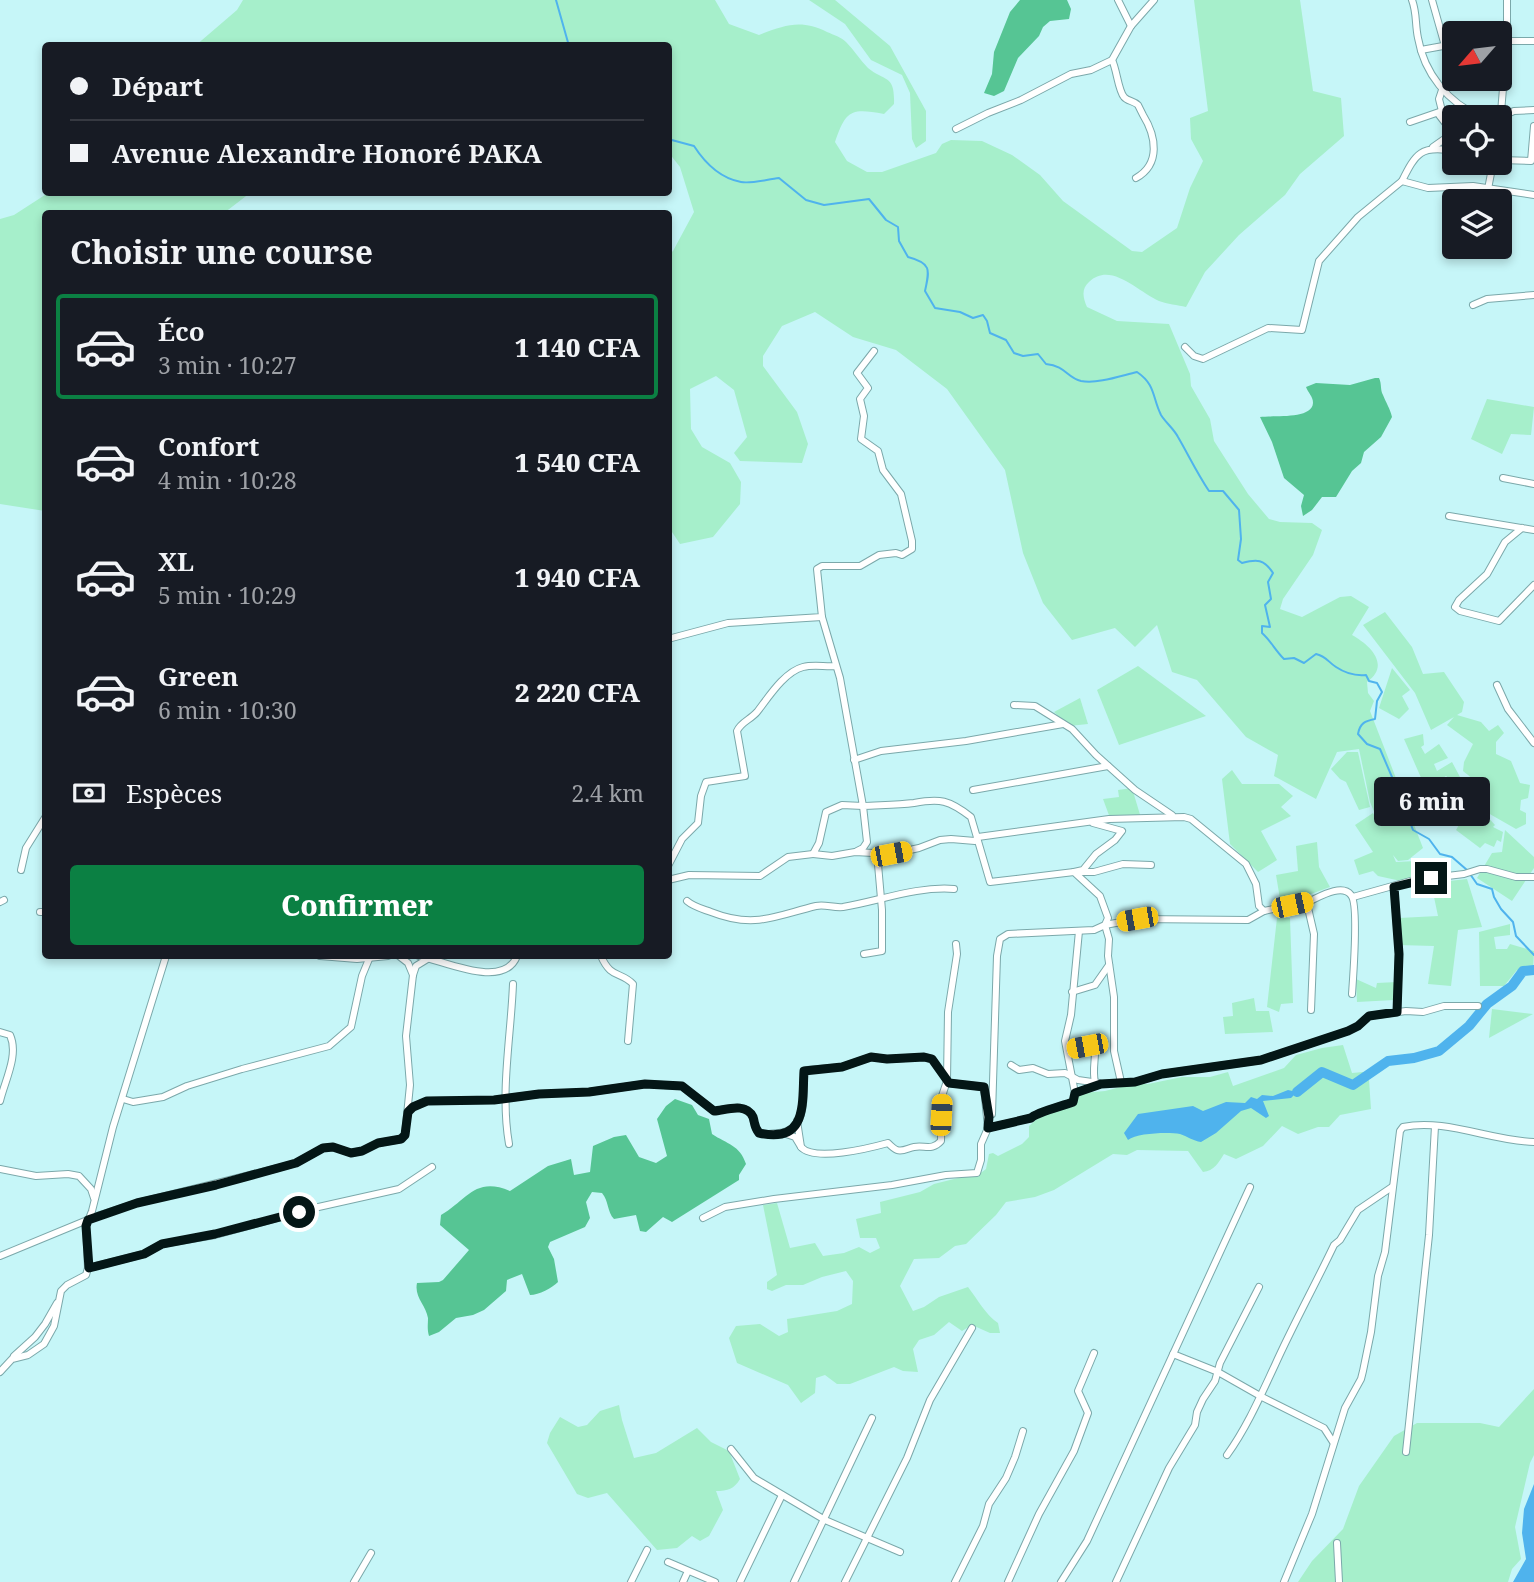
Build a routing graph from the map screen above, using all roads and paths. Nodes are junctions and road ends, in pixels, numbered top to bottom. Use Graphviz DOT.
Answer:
graph roads {
  1 [pos="1118,0"];
  2 [pos="1154,0"];
  3 [pos="1412,0"];
  4 [pos="1432,0"];
  5 [pos="1507,0"];
  6 [pos="1505,21"];
  7 [pos="1131,26"];
  8 [pos="1442,35"];
  9 [pos="1512,41"];
  10 [pos="1534,41"];
  11 [pos="1442,46"];
  12 [pos="1421,50"];
  13 [pos="1112,60"];
  14 [pos="1442,90"];
  15 [pos="1443,91"];
  16 [pos="1460,105"];
  17 [pos="1534,110"];
  18 [pos="1441,111"];
  19 [pos="1512,112"];
  20 [pos="1442,119"];
  21 [pos="1410,122"];
  22 [pos="1534,126"];
  23 [pos="956,129"];
  24 [pos="1442,141"];
  25 [pos="1433,147"];
  26 [pos="1442,148"];
  27 [pos="1512,161"];
  28 [pos="1532,162"];
  29 [pos="1491,175"];
  30 [pos="1136,178"];
  31 [pos="1402,181"];
  32 [pos="1488,189"];
  33 [pos="1512,192"];
  34 [pos="1534,195"];
  35 [pos="1534,295"];
  36 [pos="1474,305"];
  37 [pos="1185,347"];
  38 [pos="874,351"];
  39 [pos="1503,478"];
  40 [pos="1534,484"];
  41 [pos="1449,516"];
  42 [pos="1522,528"];
  43 [pos="1534,530"];
  44 [pos="1534,585"];
  45 [pos="822,617"];
  46 [pos="672,638"];
  47 [pos="836,666"];
  48 [pos="1497,685"];
  49 [pos="1014,705"];
  50 [pos="1063,724"];
  51 [pos="1534,743"];
  52 [pos="854,760"];
  53 [pos="1108,766"];
  54 [pos="973,790"];
  55 [pos="863,806"];
  56 [pos="1174,816"];
  57 [pos="42,822"];
  58 [pos="1089,822"];
  59 [pos="978,837"];
  60 [pos="855,852"];
  61 [pos="877,853"];
  62 [pos="814,854"];
  63 [pos="672,858"];
  64 [pos="1151,865"];
  65 [pos="21,870"];
  66 [pos="1074,872"];
  67 [pos="1534,877"];
  68 [pos="672,879"];
  69 [pos="1394,887"];
  70 [pos="954,889"];
  71 [pos="1353,897"];
  72 [pos="880,899"];
  73 [pos="687,901"];
  74 [pos="1310,901"];
  75 [pos="1264,911"];
  76 [pos="1105,925"];
  77 [pos="1079,931"];
  78 [pos="956,944"];
  79 [pos="864,954"];
  80 [pos="165,959"];
  81 [pos="369,959"];
  82 [pos="403,959"];
  83 [pos="427,959"];
  84 [pos="432,959"];
  85 [pos="516,959"];
  86 [pos="603,959"];
  87 [pos="1109,965"];
  88 [pos="414,975"];
  89 [pos="513,984"];
  90 [pos="1072,992"];
  91 [pos="1352,994"];
  92 [pos="1478,1006"];
  93 [pos="1311,1010"];
  94 [pos="1397,1012"];
  95 [pos="0,1032"];
  96 [pos="628,1041"];
  97 [pos="1067,1049"];
  98 [pos="1011,1065"];
  99 [pos="1072,1077"];
  100 [pos="947,1081"];
  101 [pos="1121,1082"];
  102 [pos="1098,1083"];
  103 [pos="1075,1093"];
  104 [pos="505,1098"];
  105 [pos="123,1100"];
  106 [pos="0,1101"];
  107 [pos="408,1112"];
  108 [pos="797,1121"];
  109 [pos="1435,1126"];
  110 [pos="990,1127"];
  111 [pos="783,1133"];
  112 [pos="1534,1142"];
  113 [pos="509,1144"];
  114 [pos="801,1147"];
  115 [pos="432,1167"];
  116 [pos="0,1169"];
  117 [pos="1250,1187"];
  118 [pos="1392,1187"];
  119 [pos="94,1200"];
  120 [pos="703,1219"];
  121 [pos="88,1220"];
  122 [pos="0,1256"];
  123 [pos="89,1268"];
  124 [pos="1259,1287"];
  125 [pos="60,1298"];
  126 [pos="972,1328"];
  127 [pos="1094,1353"];
  128 [pos="1173,1354"];
  129 [pos="12,1359"];
  130 [pos="0,1372"];
  131 [pos="1218,1372"];
  132 [pos="1262,1397"];
  133 [pos="872,1418"];
  134 [pos="1023,1431"];
  135 [pos="1334,1444"];
  136 [pos="731,1449"];
  137 [pos="1406,1452"];
  138 [pos="1227,1455"];
  139 [pos="782,1495"];
  140 [pos="825,1520"];
  141 [pos="866,1538"];
  142 [pos="1337,1543"];
  143 [pos="648,1550"];
  144 [pos="900,1552"];
  145 [pos="371,1553"];
  146 [pos="668,1562"];
  147 [pos="688,1571"];
  148 [pos="354,1582"];
  149 [pos="631,1582"];
  150 [pos="683,1582"];
  151 [pos="715,1582"];
  152 [pos="740,1582"];
  153 [pos="794,1582"];
  154 [pos="845,1582"];
  155 [pos="955,1582"];
  156 [pos="1008,1582"];
  157 [pos="1061,1582"];
  158 [pos="1116,1582"];
  159 [pos="1284,1582"];
  160 [pos="1339,1582"];
  1 -- 7 [label="street"];
  2 -- 7 [label="street"];
  3 -- 12 [label="street"];
  4 -- 8 [label="street"];
  5 -- 6 [label="street"];
  7 -- 13 [label="street"];
  9 -- 10 [label="street"];
  11 -- 12 [label="street"];
  12 -- 14 [label="street"];
  13 -- 23 [label="street"];
  13 -- 30 [label="street"];
  14 -- 18 [label="street"];
  15 -- 16 [label="street"];
  17 -- 19 [label="street"];
  18 -- 20 [label="street"];
  18 -- 21 [label="street"];
  22 -- 28 [label="street"];
  24 -- 25 [label="street"];
  25 -- 26 [label="street"];
  25 -- 31 [label="street"];
  27 -- 28 [label="street"];
  29 -- 32 [label="street"];
  31 -- 32 [label="street"];
  31 -- 37 [label="street"];
  33 -- 34 [label="street"];
  35 -- 36 [label="street"];
  38 -- 45 [label="street"];
  39 -- 40 [label="street"];
  41 -- 42 [label="street"];
  42 -- 43 [label="street"];
  42 -- 44 [label="street"];
  45 -- 46 [label="street"];
  45 -- 47 [label="street"];
  47 -- 52 [label="street"];
  47 -- 63 [label="street"];
  48 -- 51 [label="street"];
  49 -- 50 [label="street"];
  50 -- 52 [label="street"];
  50 -- 53 [label="street"];
  52 -- 55 [label="street"];
  53 -- 54 [label="street"];
  53 -- 56 [label="street"];
  55 -- 59 [label="street"];
  55 -- 60 [label="street"];
  55 -- 62 [label="street"];
  56 -- 58 [label="street"];
  56 -- 75 [label="street"];
  57 -- 65 [label="street"];
  58 -- 59 [label="street"];
  58 -- 66 [label="street"];
  59 -- 61 [label="street"];
  59 -- 66 [label="street"];
  60 -- 61 [label="street"];
  60 -- 62 [label="street"];
  61 -- 72 [label="street"];
  62 -- 68 [label="street"];
  64 -- 66 [label="street"];
  66 -- 76 [label="street"];
  67 -- 69 [label="street"];
  69 -- 71 [label="street"];
  69 -- 94 [label="street"];
  70 -- 72 [label="street"];
  71 -- 74 [label="street"];
  71 -- 91 [label="street"];
  72 -- 73 [label="street"];
  72 -- 79 [label="street"];
  74 -- 75 [label="street"];
  74 -- 93 [label="street"];
  75 -- 76 [label="street"];
  76 -- 77 [label="street"];
  76 -- 87 [label="street"];
  77 -- 90 [label="street"];
  77 -- 110 [label="street"];
  78 -- 100 [label="street"];
  80 -- 105 [label="street"];
  81 -- 105 [label="street"];
  82 -- 88 [label="street"];
  83 -- 88 [label="street"];
  84 -- 85 [label="street"];
  86 -- 96 [label="street"];
  87 -- 90 [label="street"];
  87 -- 101 [label="street"];
  88 -- 107 [label="street"];
  89 -- 104 [label="street"];
  90 -- 97 [label="street"];
  92 -- 94 [label="street"];
  94 -- 101 [label="street"];
  95 -- 106 [label="street"];
  97 -- 99 [label="street"];
  97 -- 102 [label="street"];
  98 -- 99 [label="street"];
  99 -- 102 [label="street"];
  99 -- 103 [label="street"];
  100 -- 108 [label="street"];
  100 -- 110 [label="street"];
  100 -- 114 [label="street"];
  101 -- 102 [label="street"];
  102 -- 103 [label="street"];
  103 -- 110 [label="street"];
  104 -- 107 [label="street"];
  104 -- 111 [label="street"];
  104 -- 113 [label="street"];
  105 -- 119 [label="street"];
  107 -- 121 [label="street"];
  108 -- 111 [label="street"];
  108 -- 114 [label="street"];
  109 -- 112 [label="street"];
  109 -- 118 [label="street"];
  109 -- 137 [label="street"];
  110 -- 120 [label="street"];
  111 -- 114 [label="street"];
  115 -- 123 [label="street"];
  116 -- 119 [label="street"];
  117 -- 128 [label="street"];
  118 -- 132 [label="street"];
  118 -- 135 [label="street"];
  119 -- 121 [label="street"];
  121 -- 122 [label="street"];
  121 -- 123 [label="street"];
  123 -- 125 [label="street"];
  124 -- 131 [label="street"];
  125 -- 129 [label="street"];
  125 -- 129 [label="street"];
  126 -- 141 [label="street"];
  127 -- 156 [label="street"];
  128 -- 131 [label="street"];
  128 -- 157 [label="street"];
  129 -- 130 [label="street"];
  131 -- 132 [label="street"];
  131 -- 158 [label="street"];
  132 -- 135 [label="street"];
  132 -- 138 [label="street"];
  133 -- 140 [label="street"];
  134 -- 155 [label="street"];
  135 -- 159 [label="street"];
  136 -- 139 [label="street"];
  139 -- 140 [label="street"];
  139 -- 152 [label="street"];
  140 -- 141 [label="street"];
  140 -- 153 [label="street"];
  141 -- 144 [label="street"];
  141 -- 154 [label="street"];
  142 -- 160 [label="street"];
  143 -- 149 [label="street"];
  145 -- 148 [label="street"];
  146 -- 147 [label="street"];
  147 -- 150 [label="street"];
  147 -- 151 [label="street"];
}
